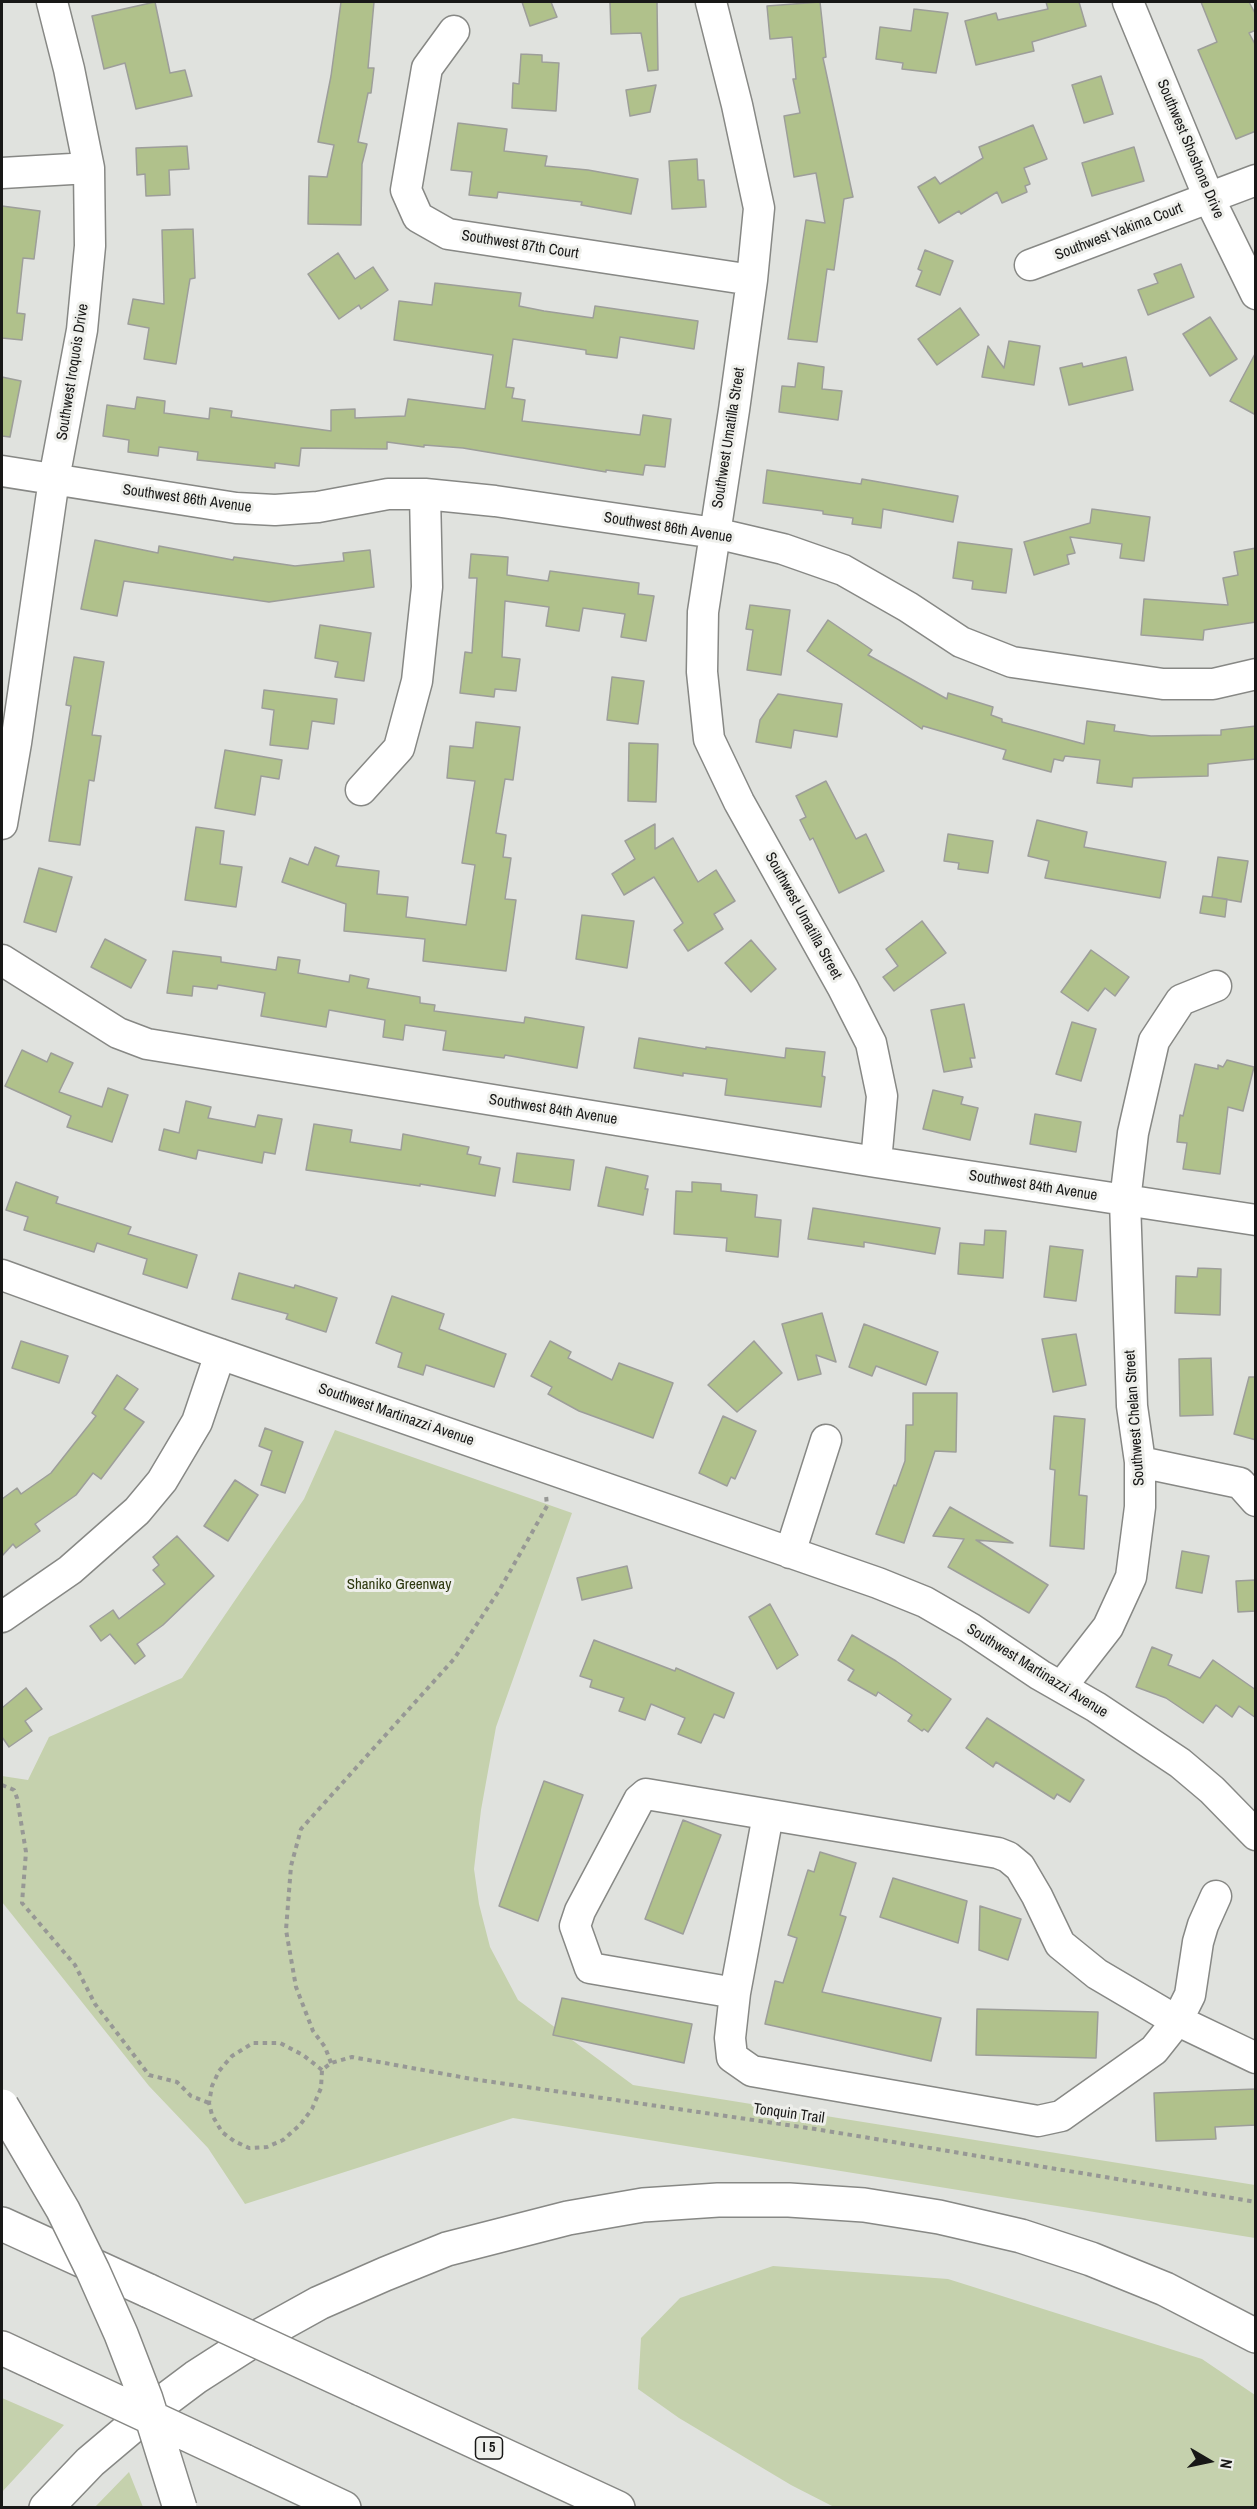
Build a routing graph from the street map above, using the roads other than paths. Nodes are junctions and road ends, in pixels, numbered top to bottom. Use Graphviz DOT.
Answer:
graph roads {
  1 [pos="52,2"];
  2 [pos="711,2"];
  3 [pos="1128,2"];
  4 [pos="454,31"];
  5 [pos="89,168"];
  6 [pos="2,173"];
  7 [pos="1256,180"];
  8 [pos="1209,198"];
  9 [pos="1030,265"];
  10 [pos="752,280"];
  11 [pos="1256,294"];
  12 [pos="2,471"];
  13 [pos="54,479"];
  14 [pos="425,494"];
  15 [pos="715,533"];
  16 [pos="1256,674"];
  17 [pos="9,742"];
  18 [pos="362,790"];
  19 [pos="2,824"];
  20 [pos="2,960"];
  21 [pos="1216,986"];
  22 [pos="876,1162"];
  23 [pos="1125,1201"];
  24 [pos="1256,1220"];
  25 [pos="2,1275"];
  26 [pos="220,1354"];
  27 [pos="826,1440"];
  28 [pos="1140,1462"];
  29 [pos="1256,1501"];
  30 [pos="790,1553"];
  31 [pos="2,1617"];
  32 [pos="1062,1686"];
  33 [pos="768,1815"];
  34 [pos="1256,1836"];
  35 [pos="1216,1896"];
  36 [pos="735,1993"];
  37 [pos="1177,2021"];
  38 [pos="1256,2058"];
  39 [pos="2,2106"];
  40 [pos="2,2224"];
  41 [pos="1256,2337"];
  42 [pos="2,2348"];
  43 [pos="46,2508"];
  44 [pos="180,2508"];
  45 [pos="344,2508"];
  46 [pos="618,2508"];
  1 -- 5 [label="street, Southwest Iroquois Drive"];
  2 -- 10 [label="street, Southwest Umatilla Street"];
  3 -- 8 [label="street, Southwest Shoshone Drive"];
  4 -- 10 [label="street, Southwest 87th Court"];
  5 -- 6 [label="street"];
  5 -- 13 [label="street, Southwest Iroquois Drive"];
  7 -- 8 [label="street, Southwest Yakima Court"];
  8 -- 9 [label="street, Southwest Yakima Court"];
  8 -- 11 [label="street, Southwest Shoshone Drive"];
  10 -- 15 [label="street, Southwest Umatilla Street"];
  12 -- 13 [label="street, Southwest 86th Avenue"];
  13 -- 14 [label="street, Southwest 86th Avenue"];
  13 -- 17 [label="street, Southwest Iroquois Drive"];
  14 -- 15 [label="street, Southwest 86th Avenue"];
  14 -- 18 [label="street"];
  15 -- 16 [label="street, Southwest 86th Avenue"];
  15 -- 22 [label="street, Southwest Umatilla Street"];
  17 -- 19 [label="street, Southwest Iroquois Drive"];
  20 -- 22 [label="street, Southwest 84th Avenue"];
  21 -- 23 [label="street, Southwest Chelan Street"];
  22 -- 23 [label="street, Southwest 84th Avenue"];
  23 -- 24 [label="street, Southwest 84th Avenue"];
  23 -- 28 [label="street, Southwest Chelan Street"];
  25 -- 26 [label="street, Southwest Martinazzi Avenue"];
  26 -- 30 [label="street, Southwest Martinazzi Avenue"];
  26 -- 31 [label="street"];
  27 -- 30 [label="street"];
  28 -- 29 [label="street"];
  28 -- 32 [label="street, Southwest Chelan Street"];
  30 -- 32 [label="street, Southwest Martinazzi Avenue"];
  32 -- 34 [label="street, Southwest Martinazzi Avenue"];
  33 -- 36 [label="street"];
  33 -- 36 [label="street"];
  33 -- 37 [label="street"];
  35 -- 37 [label="street"];
  36 -- 37 [label="street"];
  37 -- 38 [label="street"];
  39 -- 44 [label="highway, bridge"];
  40 -- 46 [label="highway, I 5, bridge"];
  41 -- 43 [label="highway"];
  42 -- 45 [label="highway, bridge"];
}
